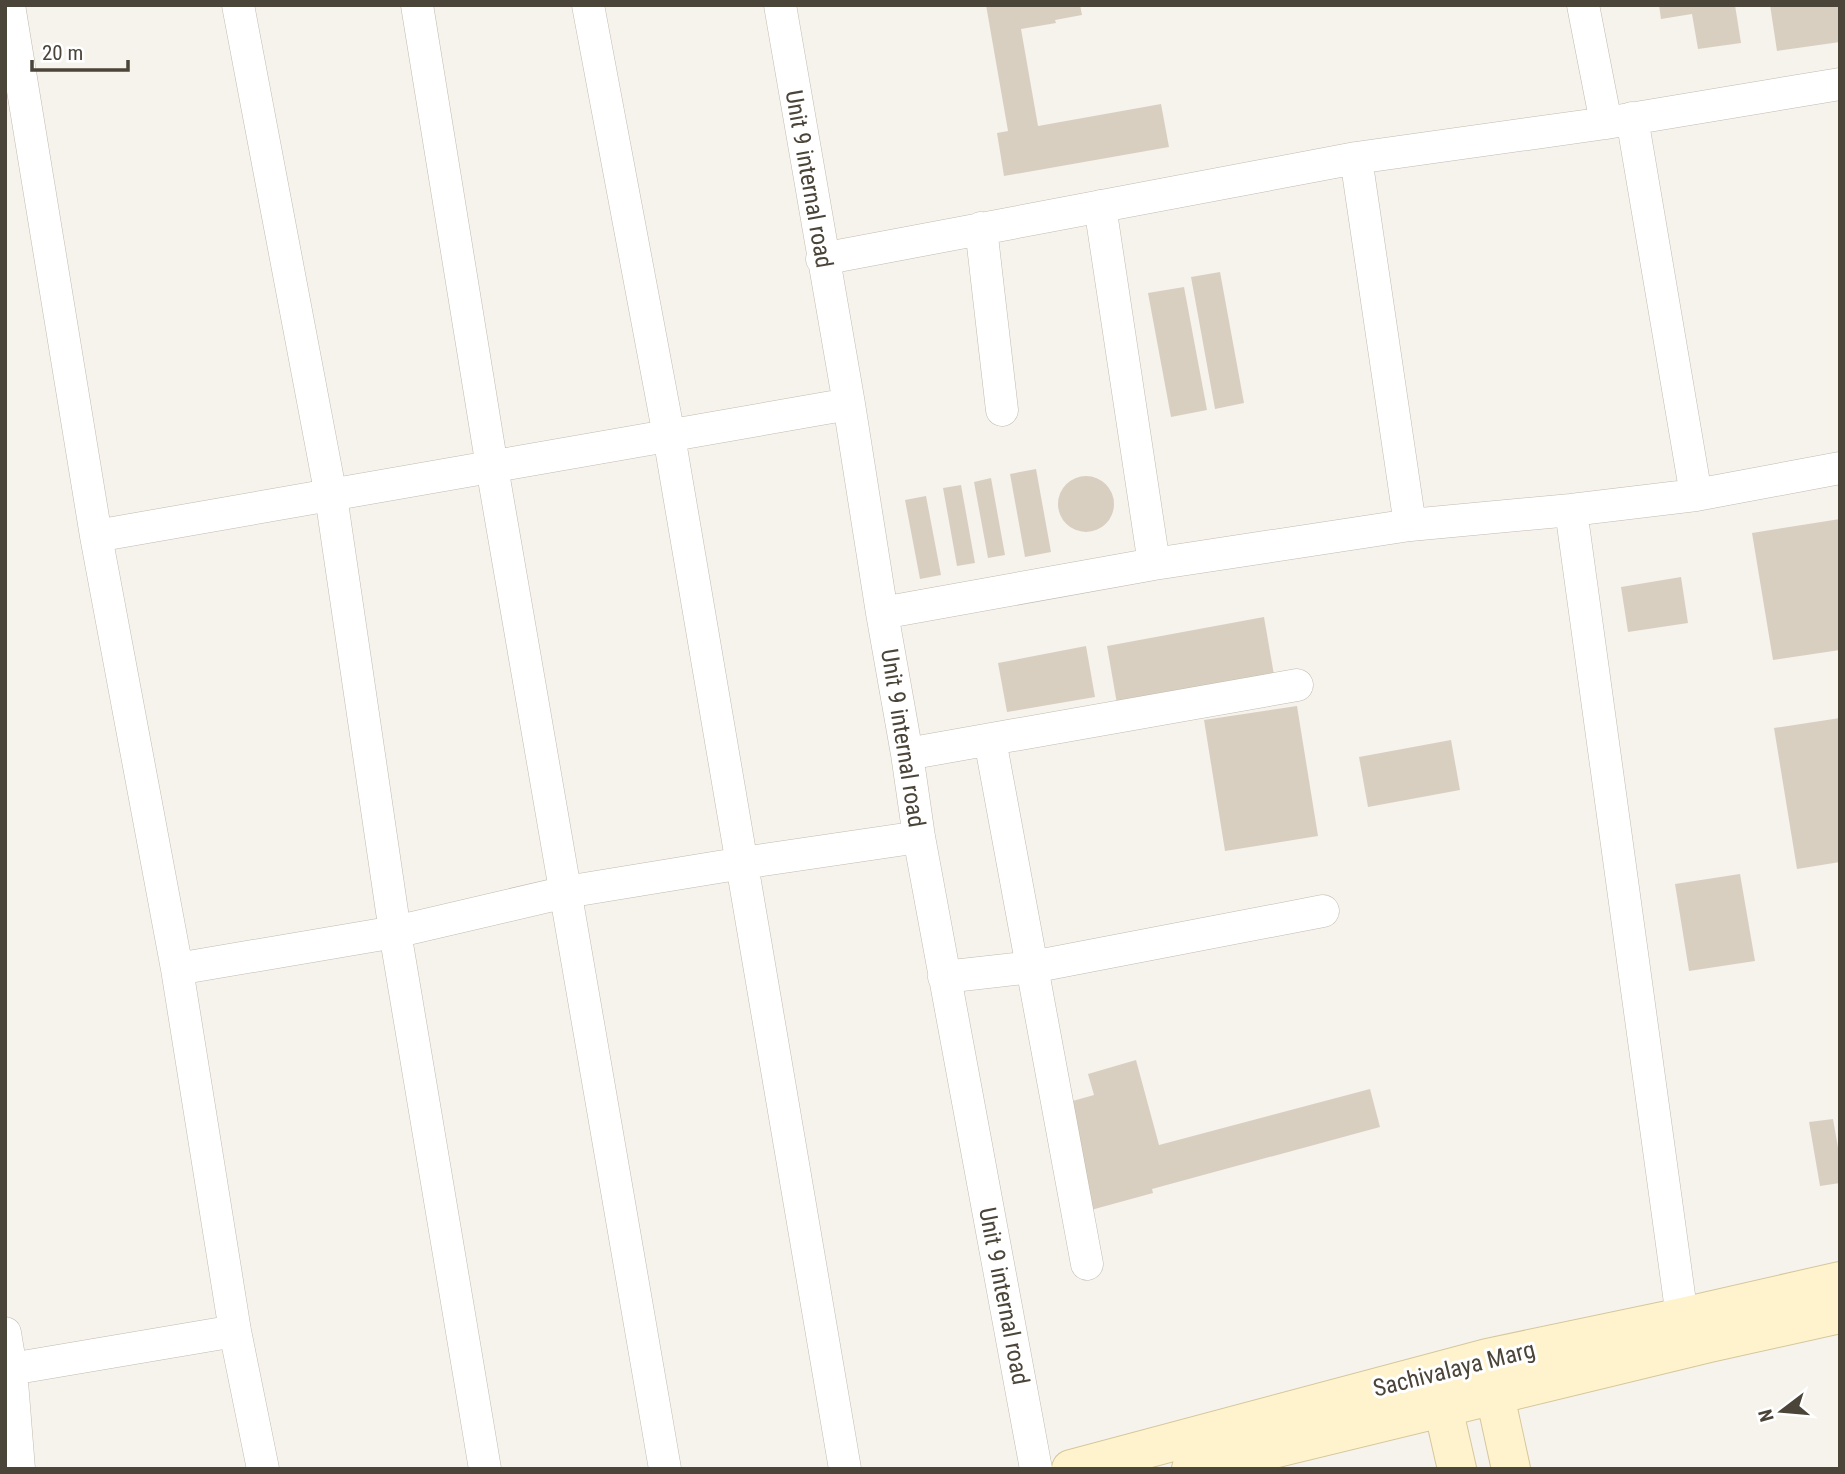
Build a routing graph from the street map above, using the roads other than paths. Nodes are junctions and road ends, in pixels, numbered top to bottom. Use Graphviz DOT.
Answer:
graph roads {
  1 [pos="9,5"];
  2 [pos="239,5"];
  3 [pos="417,5"];
  4 [pos="588,5"];
  5 [pos="780,5"];
  6 [pos="1583,5"];
  7 [pos="1840,85"];
  8 [pos="1619,121"];
  9 [pos="1356,158"];
  10 [pos="1100,206"];
  11 [pos="981,228"];
  12 [pos="822,259"];
  13 [pos="849,404"];
  14 [pos="1002,410"];
  15 [pos="669,436"];
  16 [pos="492,467"];
  17 [pos="1840,468"];
  18 [pos="1696,495"];
  19 [pos="331,496"];
  20 [pos="1572,510"];
  21 [pos="1410,524"];
  22 [pos="96,536"];
  23 [pos="1154,564"];
  24 [pos="882,613"];
  25 [pos="1297,685"];
  26 [pos="990,740"];
  27 [pos="907,754"];
  28 [pos="919,837"];
  29 [pos="743,863"];
  30 [pos="566,892"];
  31 [pos="1323,911"];
  32 [pos="395,932"];
  33 [pos="1032,967"];
  34 [pos="177,969"];
  35 [pos="944,976"];
  36 [pos="1087,1264"];
  37 [pos="1840,1281"];
  38 [pos="1840,1314"];
  39 [pos="1682,1317"];
  40 [pos="235,1331"];
  41 [pos="5,1333"];
  42 [pos="8,1370"];
  43 [pos="1490,1376"];
  44 [pos="1439,1389"];
  45 [pos="19,1469"];
  46 [pos="263,1469"];
  47 [pos="485,1469"];
  48 [pos="666,1469"];
  49 [pos="845,1469"];
  50 [pos="1036,1469"];
  51 [pos="1071,1469"];
  52 [pos="1191,1469"];
  53 [pos="1457,1469"];
  54 [pos="1511,1469"];
  1 -- 22 [label="street"];
  2 -- 19 [label="street"];
  3 -- 16 [label="street"];
  4 -- 15 [label="street"];
  5 -- 12 [label="street, Unit 9 internal road"];
  6 -- 8 [label="street"];
  7 -- 8 [label="street"];
  8 -- 9 [label="street"];
  8 -- 18 [label="street"];
  9 -- 10 [label="street"];
  9 -- 21 [label="street"];
  10 -- 11 [label="street"];
  10 -- 23 [label="street"];
  11 -- 12 [label="street"];
  11 -- 14 [label="street"];
  12 -- 13 [label="street, Unit 9 internal road"];
  13 -- 15 [label="street"];
  13 -- 24 [label="street, Unit 9 internal road"];
  15 -- 16 [label="street"];
  15 -- 29 [label="street"];
  16 -- 19 [label="street"];
  16 -- 30 [label="street"];
  17 -- 18 [label="street"];
  18 -- 20 [label="street"];
  19 -- 22 [label="street"];
  19 -- 32 [label="street"];
  20 -- 21 [label="street"];
  20 -- 39 [label="street"];
  21 -- 23 [label="street"];
  22 -- 34 [label="street"];
  23 -- 24 [label="street"];
  24 -- 27 [label="street, Unit 9 internal road"];
  25 -- 26 [label="street"];
  26 -- 27 [label="street"];
  26 -- 33 [label="street"];
  27 -- 28 [label="street, Unit 9 internal road"];
  28 -- 29 [label="street"];
  28 -- 35 [label="street, Unit 9 internal road"];
  29 -- 30 [label="street"];
  29 -- 49 [label="street"];
  30 -- 32 [label="street"];
  30 -- 48 [label="street"];
  31 -- 33 [label="street"];
  32 -- 34 [label="street"];
  32 -- 47 [label="street"];
  33 -- 35 [label="street"];
  33 -- 36 [label="street"];
  34 -- 40 [label="street"];
  35 -- 50 [label="street, Unit 9 internal road"];
  37 -- 39 [label="main road, Sachivalaya Marg"];
  38 -- 43 [label="main road, Sachivalaya Marg"];
  39 -- 43 [label="main road, Sachivalaya Marg"];
  40 -- 42 [label="street"];
  40 -- 46 [label="street"];
  41 -- 42 [label="street"];
  42 -- 45 [label="street"];
  43 -- 44 [label="main road, Sachivalaya Marg"];
  43 -- 54 [label="main road"];
  44 -- 51 [label="main road, Sachivalaya Marg"];
  44 -- 52 [label="main road, Sachivalaya Marg"];
  44 -- 53 [label="main road"];
}
